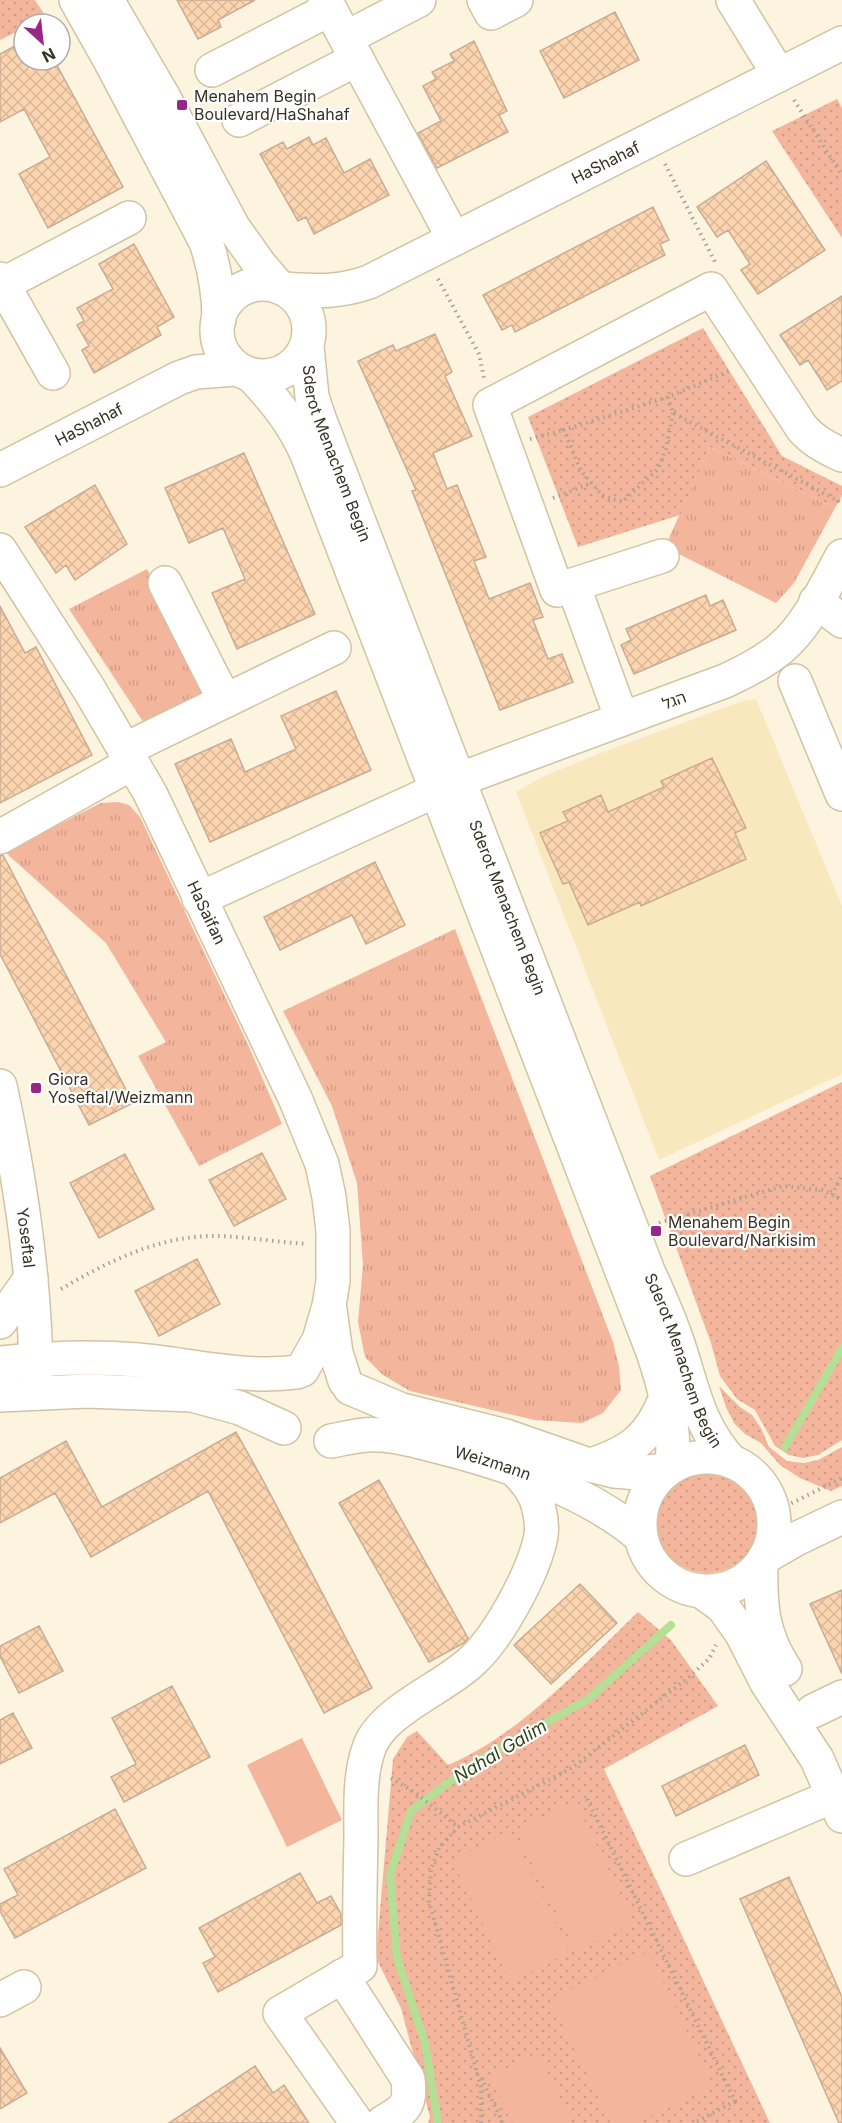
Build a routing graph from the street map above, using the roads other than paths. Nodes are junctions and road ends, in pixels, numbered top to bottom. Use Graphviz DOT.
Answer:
graph roads {
  1 [pos="76,0"];
  2 [pos="107,0"];
  3 [pos="419,0"];
  4 [pos="484,0"];
  5 [pos="516,0"];
  6 [pos="733,0"];
  7 [pos="328,4"];
  8 [pos="842,43"];
  9 [pos="351,49"];
  10 [pos="212,70"];
  11 [pos="779,75"];
  12 [pos="239,120"];
  13 [pos="129,218"];
  14 [pos="454,239"];
  15 [pos="369,282"];
  16 [pos="1,283"];
  17 [pos="282,288"];
  18 [pos="218,328"];
  19 [pos="308,343"];
  20 [pos="243,372"];
  21 [pos="53,373"];
  22 [pos="179,378"];
  23 [pos="842,455"];
  24 [pos="0,470"];
  25 [pos="0,550"];
  26 [pos="662,556"];
  27 [pos="842,556"];
  28 [pos="165,583"];
  29 [pos="573,585"];
  30 [pos="816,601"];
  31 [pos="842,621"];
  32 [pos="334,648"];
  33 [pos="795,681"];
  34 [pos="225,700"];
  35 [pos="622,719"];
  36 [pos="128,756"];
  37 [pos="448,785"];
  38 [pos="842,794"];
  39 [pos="0,837"];
  40 [pos="199,899"];
  41 [pos="0,1086"];
  42 [pos="32,1291"];
  43 [pos="329,1306"];
  44 [pos="0,1322"];
  45 [pos="36,1360"];
  46 [pos="0,1363"];
  47 [pos="300,1371"];
  48 [pos="347,1385"];
  49 [pos="36,1393"];
  50 [pos="0,1395"];
  51 [pos="666,1397"];
  52 [pos="284,1428"];
  53 [pos="331,1441"];
  54 [pos="731,1461"];
  55 [pos="591,1465"];
  56 [pos="670,1468"];
  57 [pos="516,1471"];
  58 [pos="586,1500"];
  59 [pos="779,1503"];
  60 [pos="842,1512"];
  61 [pos="842,1517"];
  62 [pos="541,1534"];
  63 [pos="640,1536"];
  64 [pos="763,1561"];
  65 [pos="701,1591"];
  66 [pos="828,1704"];
  67 [pos="842,1762"];
  68 [pos="838,1806"];
  69 [pos="686,1859"];
  70 [pos="351,1971"];
  71 [pos="357,2123"];
  72 [pos="382,2123"];
  1 -- 18 [label="street"];
  2 -- 17 [label="street"];
  3 -- 9 [label="street"];
  4 -- 5 [label="street"];
  6 -- 11 [label="street"];
  7 -- 9 [label="street"];
  7 -- 10 [label="street"];
  8 -- 11 [label="street, HaShahaf"];
  9 -- 12 [label="street"];
  9 -- 14 [label="street"];
  11 -- 14 [label="street, HaShahaf"];
  13 -- 16 [label="street"];
  14 -- 15 [label="street, HaShahaf"];
  15 -- 17 [label="street, HaShahaf"];
  15 -- 19 [label="street, HaShahaf"];
  16 -- 21 [label="street"];
  17 -- 18 [label="street"];
  17 -- 19 [label="street"];
  18 -- 20 [label="street"];
  18 -- 22 [label="street, HaShahaf"];
  19 -- 20 [label="street"];
  19 -- 37 [label="street, Sderot Menachem Begin"];
  20 -- 22 [label="street, HaShahaf"];
  20 -- 37 [label="street, Sderot Menachem Begin"];
  22 -- 24 [label="street, HaShahaf"];
  23 -- 29 [label="street"];
  25 -- 36 [label="street, HaSaifan"];
  26 -- 29 [label="street"];
  27 -- 30 [label="street, הגל"];
  28 -- 34 [label="street"];
  29 -- 35 [label="street"];
  30 -- 31 [label="street"];
  30 -- 35 [label="street, הגל"];
  32 -- 34 [label="street"];
  33 -- 38 [label="street"];
  34 -- 36 [label="street"];
  35 -- 37 [label="street, הגל"];
  36 -- 39 [label="street"];
  36 -- 40 [label="street, HaSaifan"];
  37 -- 40 [label="street, הגל"];
  37 -- 51 [label="street, Sderot Menachem Begin"];
  37 -- 54 [label="street, Sderot Menachem Begin"];
  40 -- 43 [label="street, HaSaifan"];
  41 -- 42 [label="street, Yoseftal"];
  42 -- 44 [label="street"];
  42 -- 45 [label="street, Yoseftal"];
  43 -- 47 [label="street, HaSaifan"];
  43 -- 48 [label="street, HaSaifan"];
  45 -- 46 [label="street"];
  45 -- 47 [label="street"];
  45 -- 49 [label="street, Yoseftal"];
  47 -- 48 [label="street"];
  47 -- 52 [label="street"];
  48 -- 53 [label="street"];
  48 -- 55 [label="street, Weizmann"];
  49 -- 50 [label="street"];
  49 -- 52 [label="street"];
  51 -- 55 [label="street"];
  51 -- 56 [label="street, Sderot Menachem Begin"];
  52 -- 53 [label="street"];
  53 -- 57 [label="street, Weizmann"];
  54 -- 56 [label="street"];
  54 -- 59 [label="street"];
  55 -- 56 [label="street, Weizmann"];
  56 -- 63 [label="street"];
  57 -- 58 [label="street, Weizmann"];
  57 -- 62 [label="street"];
  58 -- 62 [label="street"];
  58 -- 63 [label="street, Weizmann"];
  59 -- 60 [label="street"];
  59 -- 64 [label="street"];
  61 -- 64 [label="street"];
  62 -- 70 [label="street"];
  63 -- 65 [label="street"];
  64 -- 65 [label="street"];
  64 -- 66 [label="street"];
  65 -- 68 [label="street"];
  66 -- 67 [label="street"];
  68 -- 69 [label="street"];
  70 -- 71 [label="street"];
  70 -- 72 [label="street"];
}
